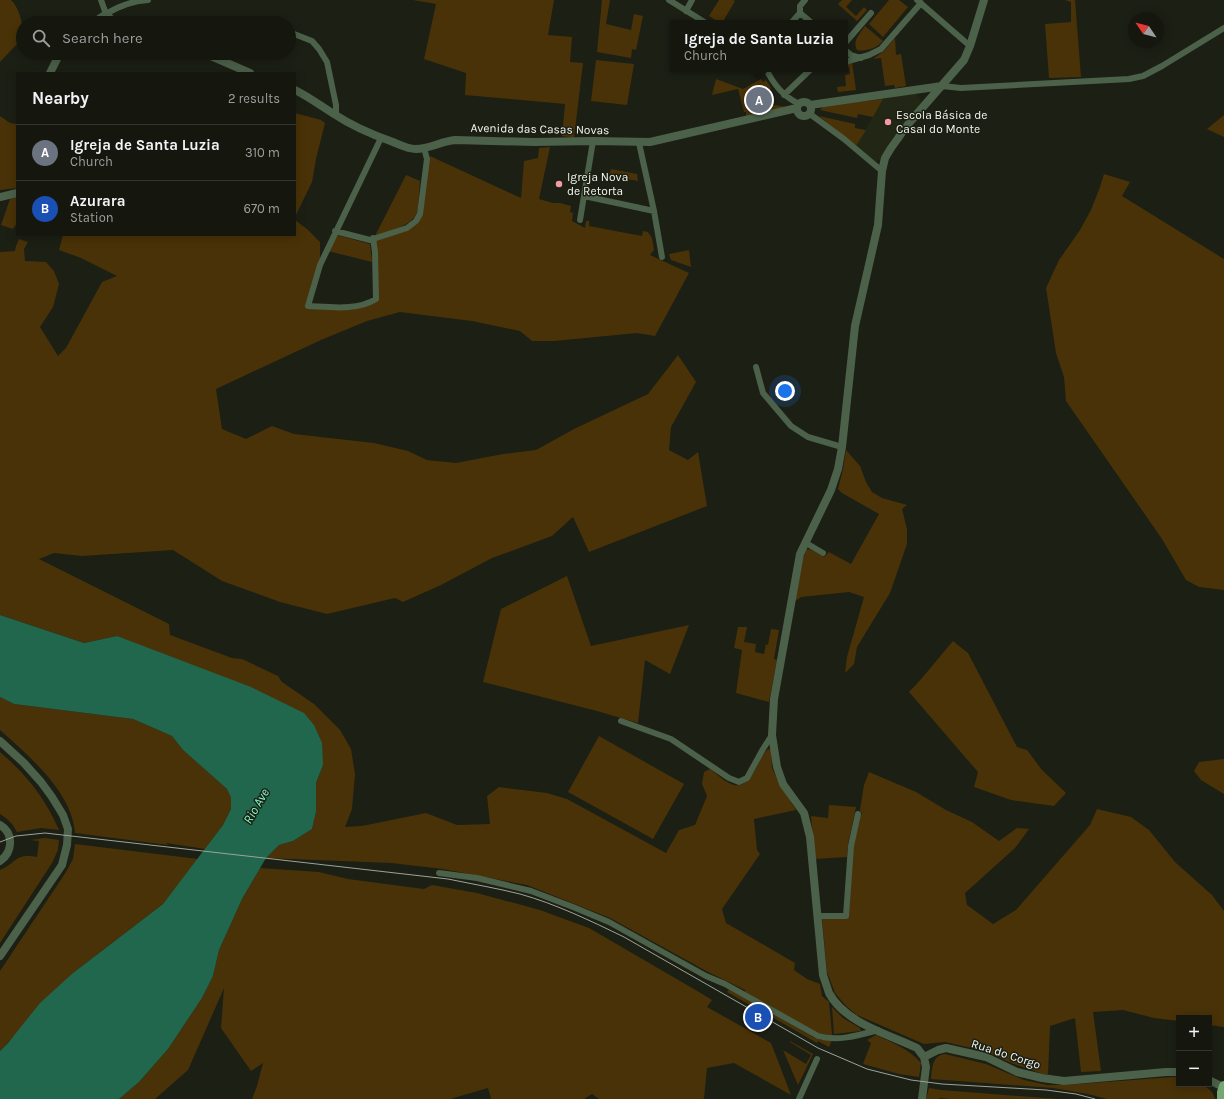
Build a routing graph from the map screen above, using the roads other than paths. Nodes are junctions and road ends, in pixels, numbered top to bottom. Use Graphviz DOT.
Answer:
graph roads {
  1 [pos="102,0"];
  2 [pos="148,0"];
  3 [pos="669,0"];
  4 [pos="692,0"];
  5 [pos="805,0"];
  6 [pos="984,0"];
  7 [pos="919,2"];
  8 [pos="686,10"];
  9 [pos="800,13"];
  10 [pos="871,13"];
  11 [pos="106,14"];
  12 [pos="103,16"];
  13 [pos="701,20"];
  14 [pos="794,20"];
  15 [pos="808,20"];
  16 [pos="1224,28"];
  17 [pos="296,35"];
  18 [pos="848,40"];
  19 [pos="970,46"];
  20 [pos="848,52"];
  21 [pos="860,58"];
  22 [pos="56,60"];
  23 [pos="220,60"];
  24 [pos="848,61"];
  25 [pos="50,72"];
  26 [pos="248,72"];
  27 [pos="768,72"];
  28 [pos="808,72"];
  29 [pos="942,86"];
  30 [pos="296,90"];
  31 [pos="784,95"];
  32 [pos="810,105"];
  33 [pos="798,106"];
  34 [pos="810,114"];
  35 [pos="336,115"];
  36 [pos="381,138"];
  37 [pos="593,141"];
  38 [pos="639,142"];
  39 [pos="424,148"];
  40 [pos="882,171"];
  41 [pos="16,193"];
  42 [pos="584,196"];
  43 [pos="0,197"];
  44 [pos="654,211"];
  45 [pos="580,220"];
  46 [pos="335,231"];
  47 [pos="373,238"];
  48 [pos="662,257"];
  49 [pos="756,367"];
  50 [pos="842,447"];
  51 [pos="806,543"];
  52 [pos="823,553"];
  53 [pos="621,721"];
  54 [pos="772,735"];
  55 [pos="0,741"];
  56 [pos="858,814"];
  57 [pos="0,825"];
  58 [pos="0,861"];
  59 [pos="439,873"];
  60 [pos="818,916"];
  61 [pos="0,956"];
  62 [pos="878,1030"];
  63 [pos="924,1057"];
  64 [pos="817,1059"];
  65 [pos="1176,1072"];
  66 [pos="1212,1081"];
  67 [pos="1224,1086"];
  68 [pos="799,1099"];
  69 [pos="922,1099"];
  70 [pos="1222,1099"];
  1 -- 11 [label="street"];
  2 -- 11 [label="street"];
  3 -- 8 [label="street"];
  4 -- 8 [label="street"];
  5 -- 9 [label="street"];
  6 -- 19 [label="street"];
  7 -- 19 [label="street"];
  7 -- 21 [label="street"];
  8 -- 13 [label="street"];
  9 -- 14 [label="street"];
  9 -- 15 [label="street"];
  10 -- 18 [label="street"];
  11 -- 12 [label="street"];
  16 -- 29 [label="street"];
  17 -- 35 [label="street"];
  19 -- 29 [label="street"];
  20 -- 21 [label="street"];
  21 -- 24 [label="street"];
  22 -- 25 [label="street"];
  23 -- 26 [label="street"];
  27 -- 31 [label="street"];
  28 -- 31 [label="street"];
  29 -- 32 [label="street"];
  29 -- 40 [label="street"];
  30 -- 35 [label="street, Avenida das Casas Novas"];
  31 -- 33 [label="street"];
  32 -- 33 [label="street"];
  32 -- 34 [label="street"];
  33 -- 34 [label="street"];
  33 -- 38 [label="street, Avenida das Casas Novas"];
  34 -- 40 [label="street"];
  35 -- 36 [label="street, Avenida das Casas Novas"];
  36 -- 39 [label="street, Avenida das Casas Novas"];
  36 -- 46 [label="street"];
  37 -- 38 [label="street, Avenida das Casas Novas"];
  37 -- 39 [label="street, Avenida das Casas Novas"];
  37 -- 42 [label="street"];
  38 -- 44 [label="street"];
  39 -- 47 [label="street"];
  40 -- 50 [label="street"];
  41 -- 43 [label="street"];
  42 -- 44 [label="street"];
  42 -- 45 [label="street"];
  44 -- 48 [label="street"];
  46 -- 47 [label="street"];
  46 -- 47 [label="street"];
  49 -- 50 [label="street"];
  50 -- 51 [label="street"];
  51 -- 52 [label="street"];
  51 -- 54 [label="street"];
  53 -- 54 [label="street"];
  54 -- 60 [label="street"];
  55 -- 61 [label="street"];
  56 -- 60 [label="street"];
  57 -- 58 [label="street"];
  59 -- 62 [label="street"];
  60 -- 62 [label="street"];
  62 -- 63 [label="street"];
  63 -- 65 [label="street, Rua do Corgo"];
  63 -- 69 [label="street"];
  64 -- 68 [label="street"];
  66 -- 67 [label="street"];
  67 -- 70 [label="main road"];
}
